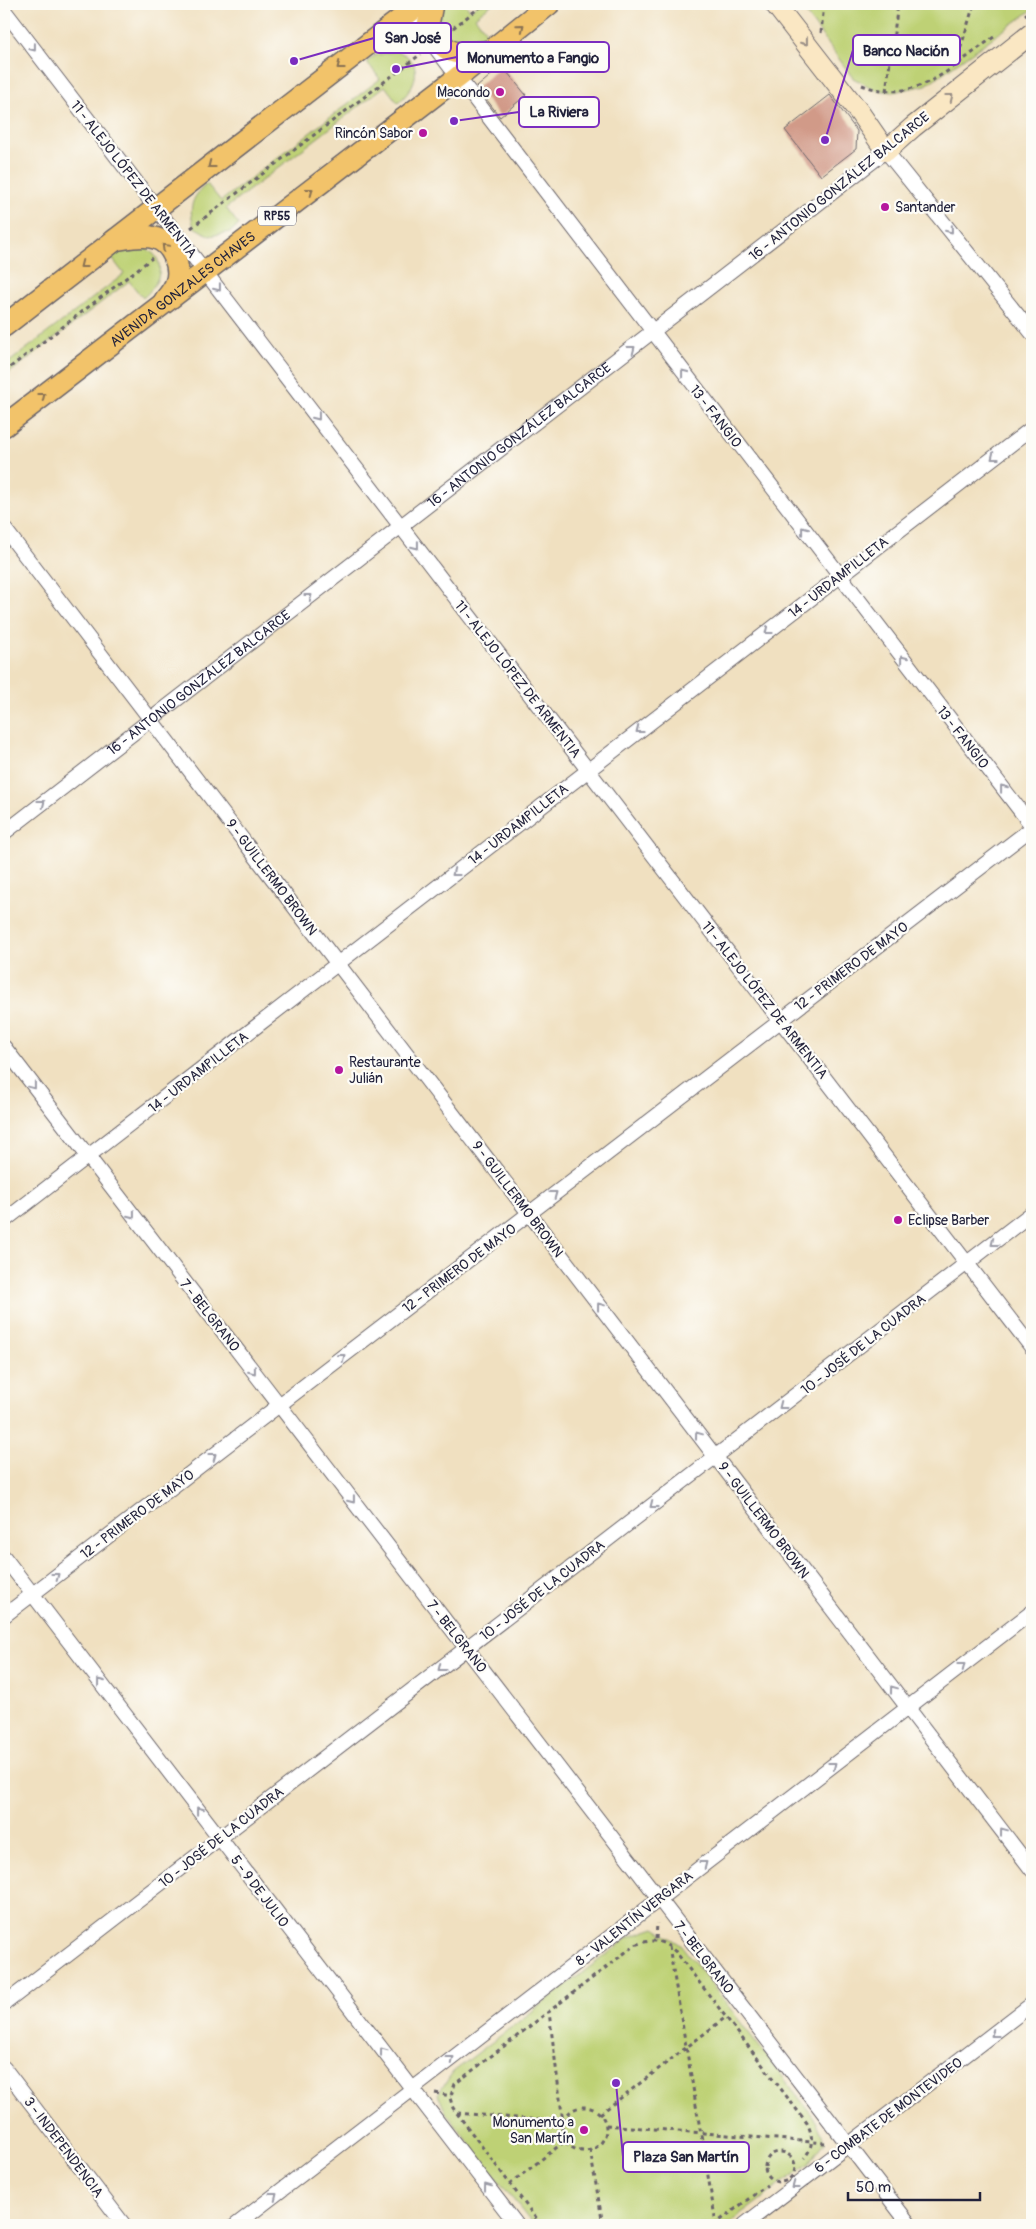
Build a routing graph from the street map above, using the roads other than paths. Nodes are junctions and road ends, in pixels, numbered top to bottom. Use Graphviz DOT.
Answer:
graph roads {
  1 [pos="432,4"];
  2 [pos="549,4"];
  3 [pos="775,4"];
  4 [pos="410,7"];
  5 [pos="4,10"];
  6 [pos="1025,27"];
  7 [pos="436,43"];
  8 [pos="491,51"];
  9 [pos="457,78"];
  10 [pos="886,151"];
  11 [pos="156,208"];
  12 [pos="114,240"];
  13 [pos="172,242"];
  14 [pos="205,272"];
  15 [pos="162,304"];
  16 [pos="4,326"];
  17 [pos="653,333"];
  18 [pos="1032,333"];
  19 [pos="4,426"];
  20 [pos="1032,428"];
  21 [pos="401,526"];
  22 [pos="4,528"];
  23 [pos="840,576"];
  24 [pos="150,719"];
  25 [pos="588,769"];
  26 [pos="1032,827"];
  27 [pos="4,833"];
  28 [pos="338,964"];
  29 [pos="781,1020"];
  30 [pos="4,1047"];
  31 [pos="88,1156"];
  32 [pos="529,1214"];
  33 [pos="1032,1214"];
  34 [pos="4,1221"];
  35 [pos="967,1263"];
  36 [pos="1032,1348"];
  37 [pos="279,1405"];
  38 [pos="716,1457"];
  39 [pos="4,1557"];
  40 [pos="32,1594"];
  41 [pos="1032,1612"];
  42 [pos="4,1616"];
  43 [pos="466,1649"];
  44 [pos="908,1708"];
  45 [pos="220,1838"];
  46 [pos="1032,1870"];
  47 [pos="659,1899"];
  48 [pos="4,2004"];
  49 [pos="1032,2004"];
  50 [pos="4,2068"];
  51 [pos="412,2089"];
  52 [pos="848,2145"];
  53 [pos="124,2225"];
  54 [pos="236,2225"];
  55 [pos="517,2225"];
  56 [pos="744,2225"];
  57 [pos="910,2225"];
  1 -- 7 [label="main road"];
  8 -- 2 [label="main road, AVENIDA GONZALES CHAVES / RP55, one-way"];
  3 -- 10 [label="street, one-way"];
  4 -- 7 [label="street, 13 - FANGIO"];
  4 -- 11 [label="main road, one-way"];
  5 -- 11 [label="street, 11 - ALEJO LÓPEZ DE ARMENTIA, one-way"];
  10 -- 6 [label="street, 16 - ANTONIO GONZÁLEZ BALCARCE, one-way"];
  7 -- 8 [label="main road"];
  7 -- 9 [label="street, 13 - FANGIO"];
  8 -- 9 [label="main road, AVENIDA GONZALES CHAVES / RP55"];
  14 -- 9 [label="main road, AVENIDA GONZALES CHAVES / RP55, one-way"];
  9 -- 17 [label="street, 13 - FANGIO"];
  10 -- 17 [label="street, 16 - ANTONIO GONZÁLEZ BALCARCE"];
  10 -- 18 [label="street, one-way"];
  11 -- 12 [label="main road"];
  11 -- 13 [label="street, 11 - ALEJO LÓPEZ DE ARMENTIA"];
  12 -- 13 [label="main road"];
  12 -- 16 [label="main road, one-way"];
  13 -- 14 [label="street, 11 - ALEJO LÓPEZ DE ARMENTIA"];
  13 -- 15 [label="main road"];
  14 -- 15 [label="main road, AVENIDA GONZALES CHAVES / RP55"];
  14 -- 21 [label="street, 11 - ALEJO LÓPEZ DE ARMENTIA, one-way"];
  19 -- 15 [label="main road, AVENIDA GONZALES CHAVES / RP55, one-way"];
  21 -- 17 [label="street, 16 - ANTONIO GONZÁLEZ BALCARCE, one-way"];
  23 -- 17 [label="street, 13 - FANGIO, one-way"];
  20 -- 23 [label="street, 14 - URDAMPILLETA, one-way"];
  24 -- 21 [label="street, 16 - ANTONIO GONZÁLEZ BALCARCE, one-way"];
  21 -- 25 [label="street, 11 - ALEJO LÓPEZ DE ARMENTIA, one-way"];
  22 -- 24 [label="street, 9 - GUILLERMO BROWN"];
  23 -- 25 [label="street, 14 - URDAMPILLETA, one-way"];
  26 -- 23 [label="street, 13 - FANGIO, one-way"];
  27 -- 24 [label="street, 16 - ANTONIO GONZÁLEZ BALCARCE, one-way"];
  24 -- 28 [label="street, 9 - GUILLERMO BROWN"];
  25 -- 28 [label="street, 14 - URDAMPILLETA, one-way"];
  25 -- 29 [label="street, 11 - ALEJO LÓPEZ DE ARMENTIA"];
  26 -- 29 [label="street, 12 - PRIMERO DE MAYO"];
  28 -- 31 [label="street, 14 - URDAMPILLETA"];
  28 -- 32 [label="street, 9 - GUILLERMO BROWN"];
  32 -- 29 [label="street, 12 - PRIMERO DE MAYO, one-way"];
  29 -- 35 [label="street, 11 - ALEJO LÓPEZ DE ARMENTIA"];
  30 -- 31 [label="street, 7 - BELGRANO, one-way"];
  31 -- 34 [label="street, 14 - URDAMPILLETA"];
  31 -- 37 [label="street, 7 - BELGRANO, one-way"];
  37 -- 32 [label="street, 12 - PRIMERO DE MAYO, one-way"];
  38 -- 32 [label="street, 9 - GUILLERMO BROWN, one-way"];
  33 -- 35 [label="street, 10 - JOSÉ DE LA CUADRA, one-way"];
  35 -- 36 [label="street, 11 - ALEJO LÓPEZ DE ARMENTIA"];
  35 -- 38 [label="street, 10 - JOSÉ DE LA CUADRA, one-way"];
  40 -- 37 [label="street, 12 - PRIMERO DE MAYO, one-way"];
  37 -- 43 [label="street, 7 - BELGRANO, one-way"];
  38 -- 43 [label="street, 10 - JOSÉ DE LA CUADRA, one-way"];
  44 -- 38 [label="street, 9 - GUILLERMO BROWN, one-way"];
  39 -- 40 [label="street, 5 - 9 DE JULIO"];
  40 -- 42 [label="street, 12 - PRIMERO DE MAYO"];
  45 -- 40 [label="street, 5 - 9 DE JULIO, one-way"];
  44 -- 41 [label="street, 8 - VALENTÍN VERGARA, one-way"];
  43 -- 45 [label="street, 10 - JOSÉ DE LA CUADRA, one-way"];
  43 -- 47 [label="street, 7 - BELGRANO"];
  46 -- 44 [label="street, 9 - GUILLERMO BROWN, one-way"];
  47 -- 44 [label="street, 8 - VALENTÍN VERGARA, one-way"];
  45 -- 48 [label="street, 10 - JOSÉ DE LA CUADRA"];
  51 -- 45 [label="street, 5 - 9 DE JULIO, one-way"];
  51 -- 47 [label="street, 8 - VALENTÍN VERGARA, one-way"];
  47 -- 52 [label="street, 7 - BELGRANO"];
  49 -- 52 [label="street, 6 - COMBATE DE MONTEVIDEO, one-way"];
  50 -- 53 [label="street, 3 - INDEPENDENCIA"];
  54 -- 51 [label="street, 8 - VALENTÍN VERGARA, one-way"];
  55 -- 51 [label="street, 5 - 9 DE JULIO, one-way"];
  52 -- 56 [label="street, 6 - COMBATE DE MONTEVIDEO, one-way"];
  52 -- 57 [label="street, 7 - BELGRANO"];
}
